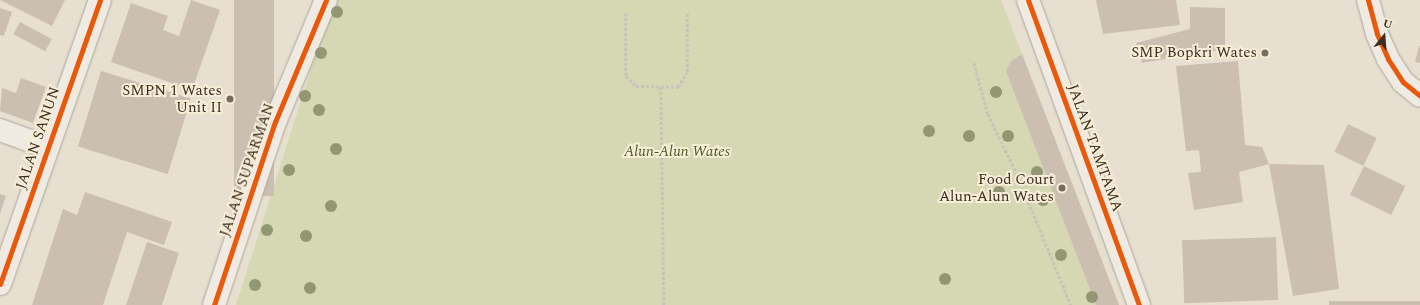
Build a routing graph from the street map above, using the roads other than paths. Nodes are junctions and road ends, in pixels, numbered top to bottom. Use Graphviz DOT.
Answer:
graph roads {
  1 [pos="100,0"];
  2 [pos="326,0"];
  3 [pos="1028,0"];
  4 [pos="1368,0"];
  5 [pos="1420,96"];
  6 [pos="0,130"];
  7 [pos="47,147"];
  8 [pos="0,284"];
  9 [pos="214,305"];
  10 [pos="1139,305"];
  1 -- 7 [label="street, JALAN SANUN"];
  2 -- 9 [label="street, JALAN SUPARMAN"];
  3 -- 10 [label="street, JALAN TAMTAMA"];
  4 -- 5 [label="street"];
  6 -- 7 [label="street"];
  7 -- 8 [label="street, JALAN SANUN"];
}
